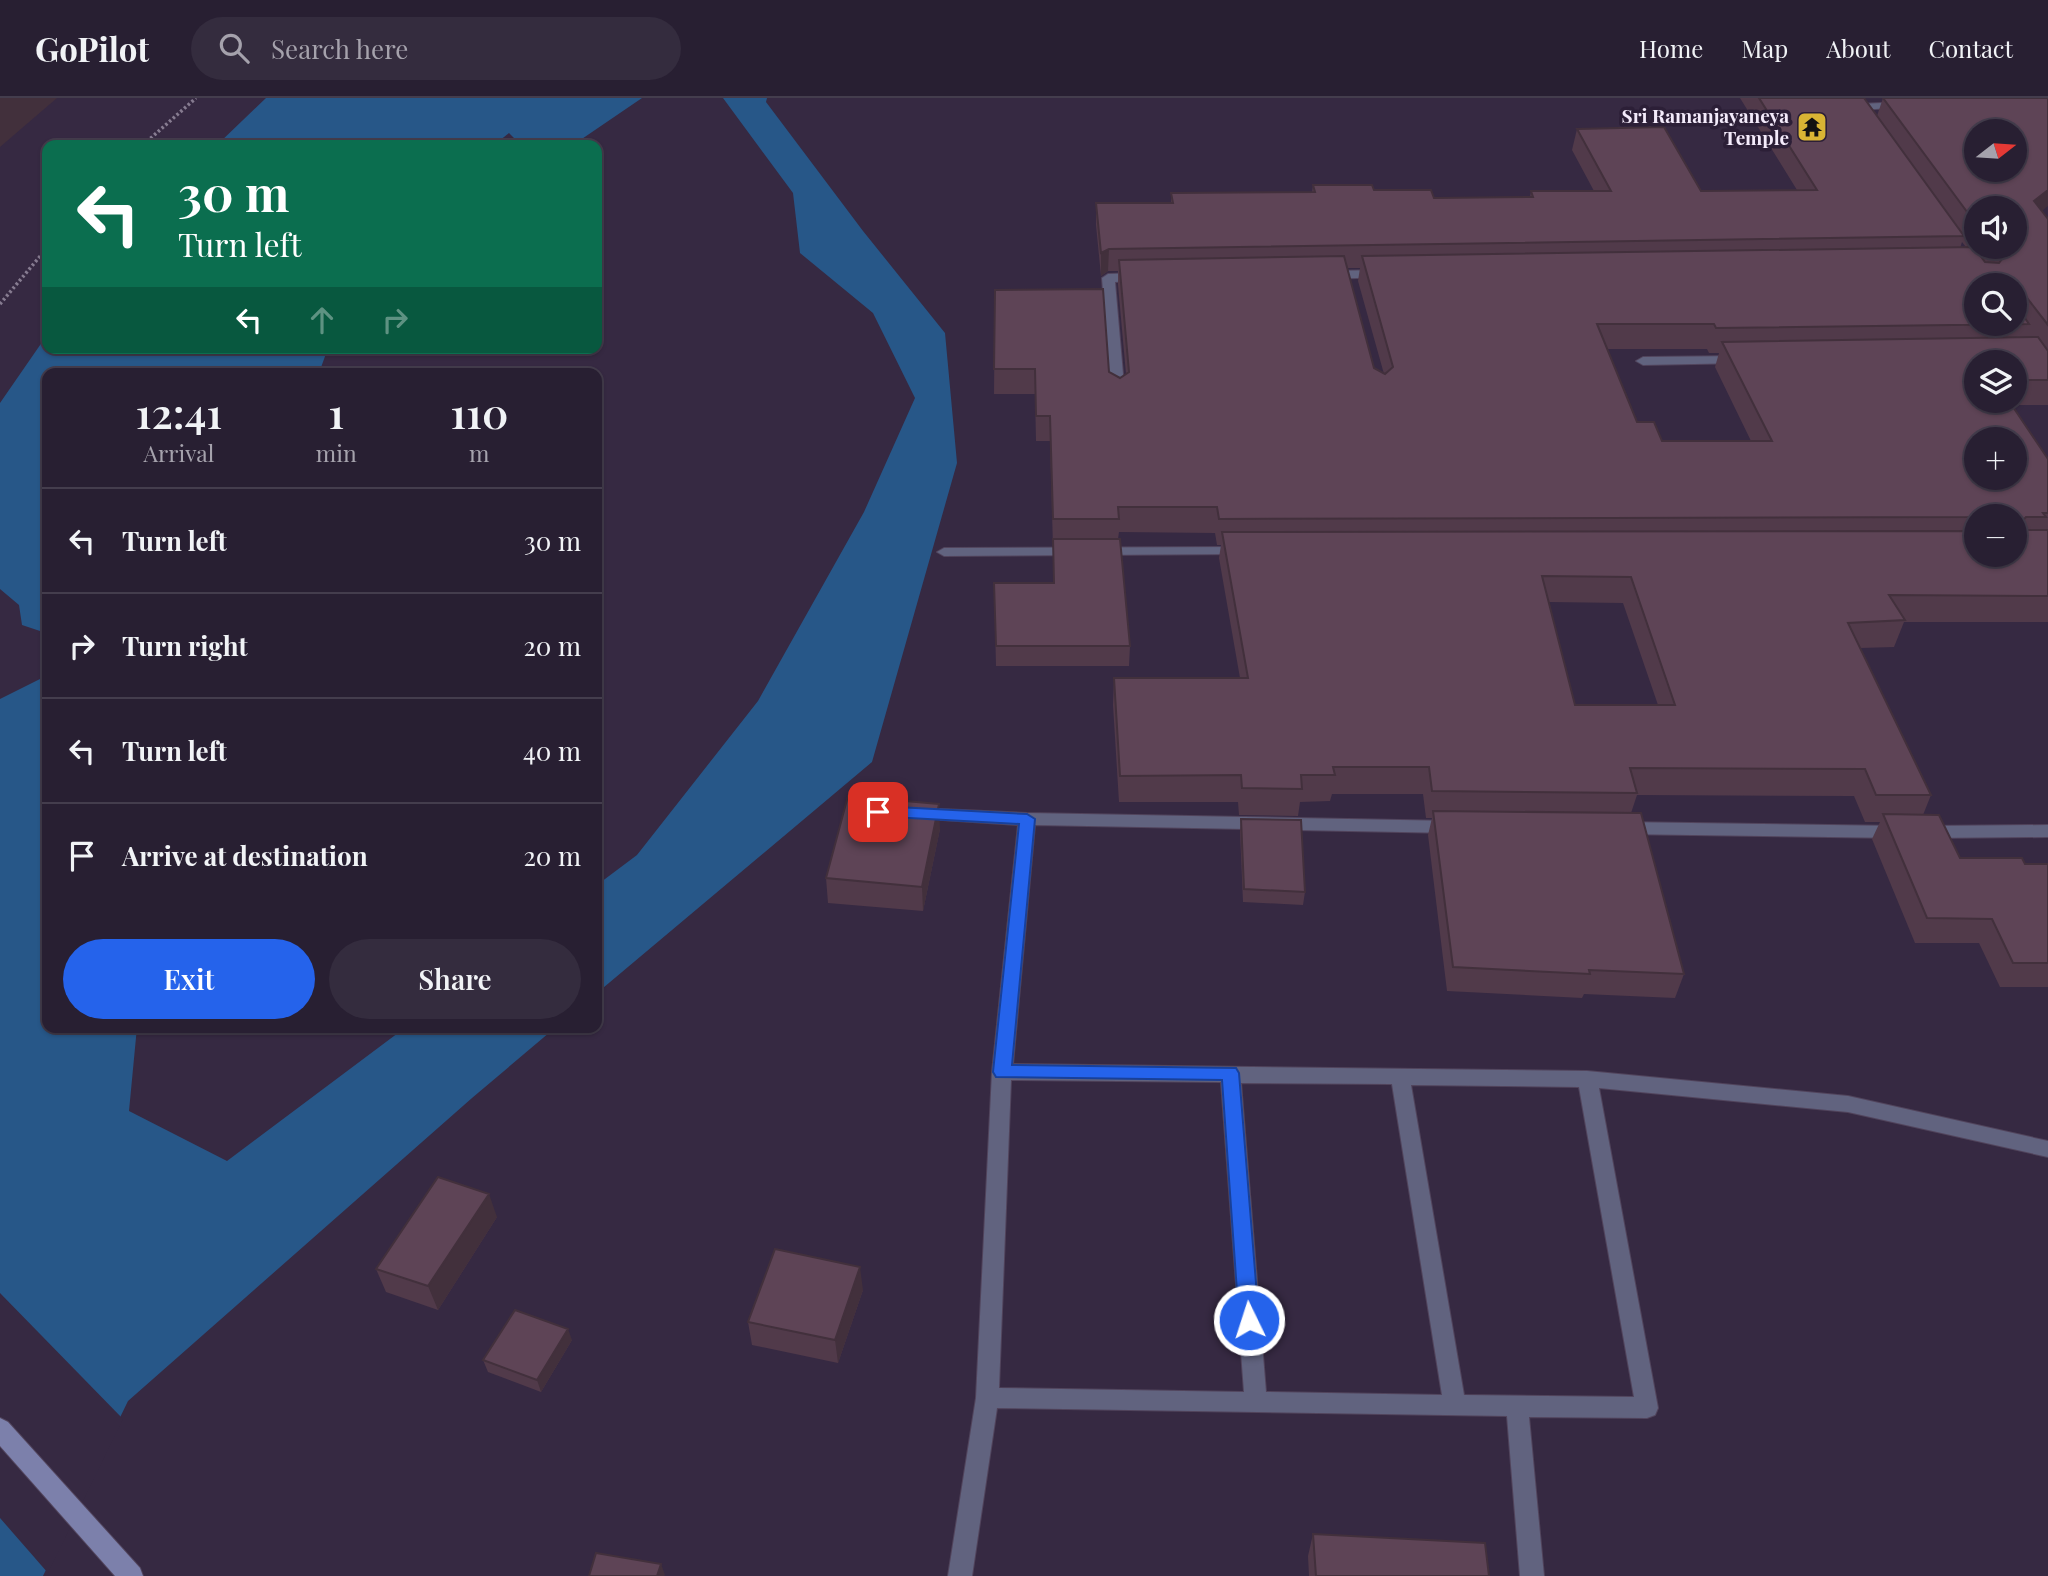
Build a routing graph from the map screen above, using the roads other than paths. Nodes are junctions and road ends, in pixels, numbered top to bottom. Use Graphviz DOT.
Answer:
graph roads {
  1 [pos="1855,102"];
  2 [pos="1913,105"];
  3 [pos="1867,118"];
  4 [pos="1403,274"];
  5 [pos="1308,275"];
  6 [pos="1161,277"];
  7 [pos="1752,359"];
  8 [pos="1643,361"];
  9 [pos="1118,397"];
  10 [pos="1251,551"];
  11 [pos="944,552"];
  12 [pos="907,813"];
  13 [pos="1027,819"];
  14 [pos="1467,827"];
  15 [pos="1600,828"];
  16 [pos="2048,831"];
  17 [pos="1002,1072"];
  18 [pos="1230,1073"];
  19 [pos="1400,1076"];
  20 [pos="1587,1079"];
  21 [pos="2048,1149"];
  22 [pos="987,1398"];
  23 [pos="1256,1403"];
  24 [pos="1455,1406"];
  25 [pos="1517,1406"];
  26 [pos="0,1429"];
  27 [pos="131,1576"];
  28 [pos="960,1576"];
  29 [pos="1532,1576"];
  1 -- 2 [label="street"];
  1 -- 3 [label="street"];
  4 -- 5 [label="street"];
  6 -- 9 [label="street"];
  7 -- 8 [label="street"];
  10 -- 11 [label="street"];
  12 -- 13 [label="street"];
  13 -- 14 [label="street"];
  13 -- 17 [label="street"];
  15 -- 16 [label="street"];
  17 -- 18 [label="street"];
  17 -- 22 [label="street"];
  18 -- 19 [label="street"];
  18 -- 23 [label="street"];
  19 -- 20 [label="street"];
  19 -- 24 [label="street"];
  20 -- 21 [label="street"];
  20 -- 25 [label="street"];
  22 -- 23 [label="street"];
  22 -- 28 [label="street"];
  23 -- 24 [label="street"];
  24 -- 25 [label="street"];
  25 -- 29 [label="street"];
  26 -- 27 [label="main road"];
}
